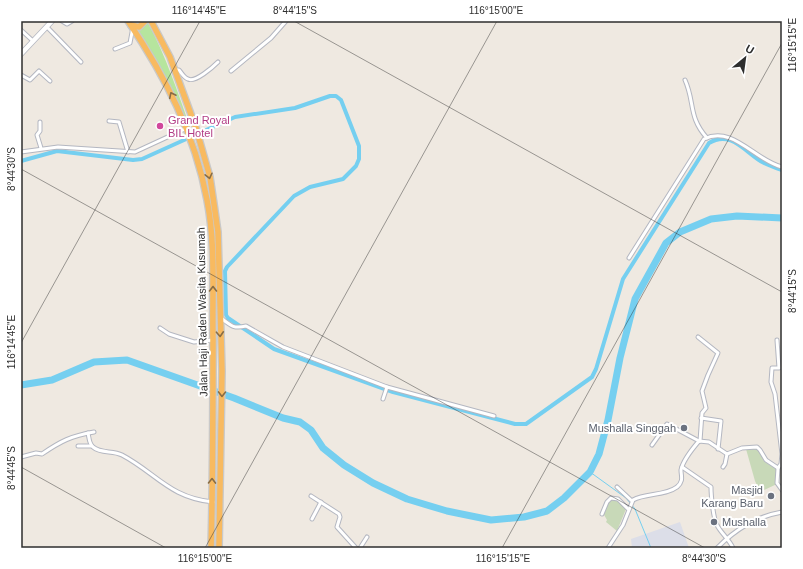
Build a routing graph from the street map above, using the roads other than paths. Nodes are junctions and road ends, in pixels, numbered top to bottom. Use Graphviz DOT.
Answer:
graph roads {
  1 [pos="52,21"];
  2 [pos="62,21"];
  3 [pos="72,21"];
  4 [pos="145,21"];
  5 [pos="151,21"];
  6 [pos="286,21"];
  7 [pos="131,24"];
  8 [pos="47,27"];
  9 [pos="21,30"];
  10 [pos="33,41"];
  11 [pos="115,49"];
  12 [pos="21,54"];
  13 [pos="82,62"];
  14 [pos="218,62"];
  15 [pos="174,70"];
  16 [pos="231,71"];
  17 [pos="21,74"];
  18 [pos="685,80"];
  19 [pos="50,81"];
  20 [pos="109,121"];
  21 [pos="40,122"];
  22 [pos="187,129"];
  23 [pos="707,138"];
  24 [pos="41,148"];
  25 [pos="21,152"];
  26 [pos="128,152"];
  27 [pos="782,167"];
  28 [pos="215,232"];
  29 [pos="629,258"];
  30 [pos="220,317"];
  31 [pos="160,328"];
  32 [pos="698,337"];
  33 [pos="213,340"];
  34 [pos="777,340"];
  35 [pos="780,368"];
  36 [pos="387,387"];
  37 [pos="383,399"];
  38 [pos="494,416"];
  39 [pos="701,418"];
  40 [pos="94,432"];
  41 [pos="88,433"];
  42 [pos="699,441"];
  43 [pos="652,445"];
  44 [pos="78,446"];
  45 [pos="92,446"];
  46 [pos="718,449"];
  47 [pos="727,454"];
  48 [pos="21,456"];
  49 [pos="682,467"];
  50 [pos="723,467"];
  51 [pos="778,468"];
  52 [pos="617,487"];
  53 [pos="782,490"];
  54 [pos="311,496"];
  55 [pos="213,502"];
  56 [pos="321,502"];
  57 [pos="631,502"];
  58 [pos="628,509"];
  59 [pos="782,512"];
  60 [pos="602,514"];
  61 [pos="312,519"];
  62 [pos="367,537"];
  63 [pos="728,538"];
  64 [pos="211,548"];
  65 [pos="219,548"];
  66 [pos="356,548"];
  67 [pos="360,548"];
  68 [pos="608,548"];
  69 [pos="717,548"];
  70 [pos="734,548"];
  1 -- 8 [label="main road"];
  2 -- 3 [label="street"];
  4 -- 7 [label="highway"];
  5 -- 15 [label="highway, Jalan Haji Raden Wasita Kusumah"];
  6 -- 16 [label="street"];
  7 -- 11 [label="street"];
  22 -- 7 [label="highway, Jalan Haji Raden Wasita Kusumah, one-way"];
  8 -- 10 [label="main road"];
  8 -- 13 [label="street"];
  9 -- 10 [label="street"];
  10 -- 12 [label="main road"];
  14 -- 15 [label="street"];
  15 -- 28 [label="highway, Jalan Haji Raden Wasita Kusumah, one-way"];
  17 -- 19 [label="street"];
  18 -- 23 [label="street"];
  20 -- 26 [label="street"];
  21 -- 24 [label="street"];
  22 -- 26 [label="street"];
  22 -- 28 [label="highway, Jalan Haji Raden Wasita Kusumah"];
  23 -- 27 [label="street"];
  23 -- 29 [label="street"];
  24 -- 25 [label="street"];
  24 -- 26 [label="street"];
  28 -- 30 [label="highway, Jalan Haji Raden Wasita Kusumah"];
  33 -- 28 [label="highway, Jalan Haji Raden Wasita Kusumah, one-way"];
  30 -- 36 [label="street"];
  30 -- 65 [label="highway, Jalan Haji Raden Wasita Kusumah, one-way"];
  31 -- 33 [label="street"];
  32 -- 39 [label="street"];
  55 -- 33 [label="highway, Jalan Haji Raden Wasita Kusumah, one-way"];
  34 -- 35 [label="street"];
  35 -- 51 [label="street"];
  36 -- 37 [label="street"];
  36 -- 38 [label="street"];
  39 -- 42 [label="street"];
  39 -- 46 [label="street"];
  40 -- 41 [label="street"];
  41 -- 45 [label="street"];
  41 -- 48 [label="street"];
  42 -- 43 [label="street"];
  42 -- 46 [label="street"];
  42 -- 49 [label="street"];
  44 -- 45 [label="street"];
  45 -- 55 [label="street"];
  46 -- 47 [label="street"];
  47 -- 50 [label="street"];
  47 -- 51 [label="street"];
  49 -- 57 [label="street"];
  49 -- 63 [label="street"];
  51 -- 53 [label="street"];
  52 -- 57 [label="street"];
  54 -- 56 [label="street"];
  55 -- 64 [label="highway, Jalan Haji Raden Wasita Kusumah"];
  56 -- 61 [label="street"];
  56 -- 66 [label="street"];
  57 -- 58 [label="street"];
  58 -- 60 [label="street"];
  58 -- 68 [label="street"];
  59 -- 63 [label="street"];
  62 -- 67 [label="street"];
  63 -- 69 [label="street"];
  63 -- 70 [label="street"];
}
